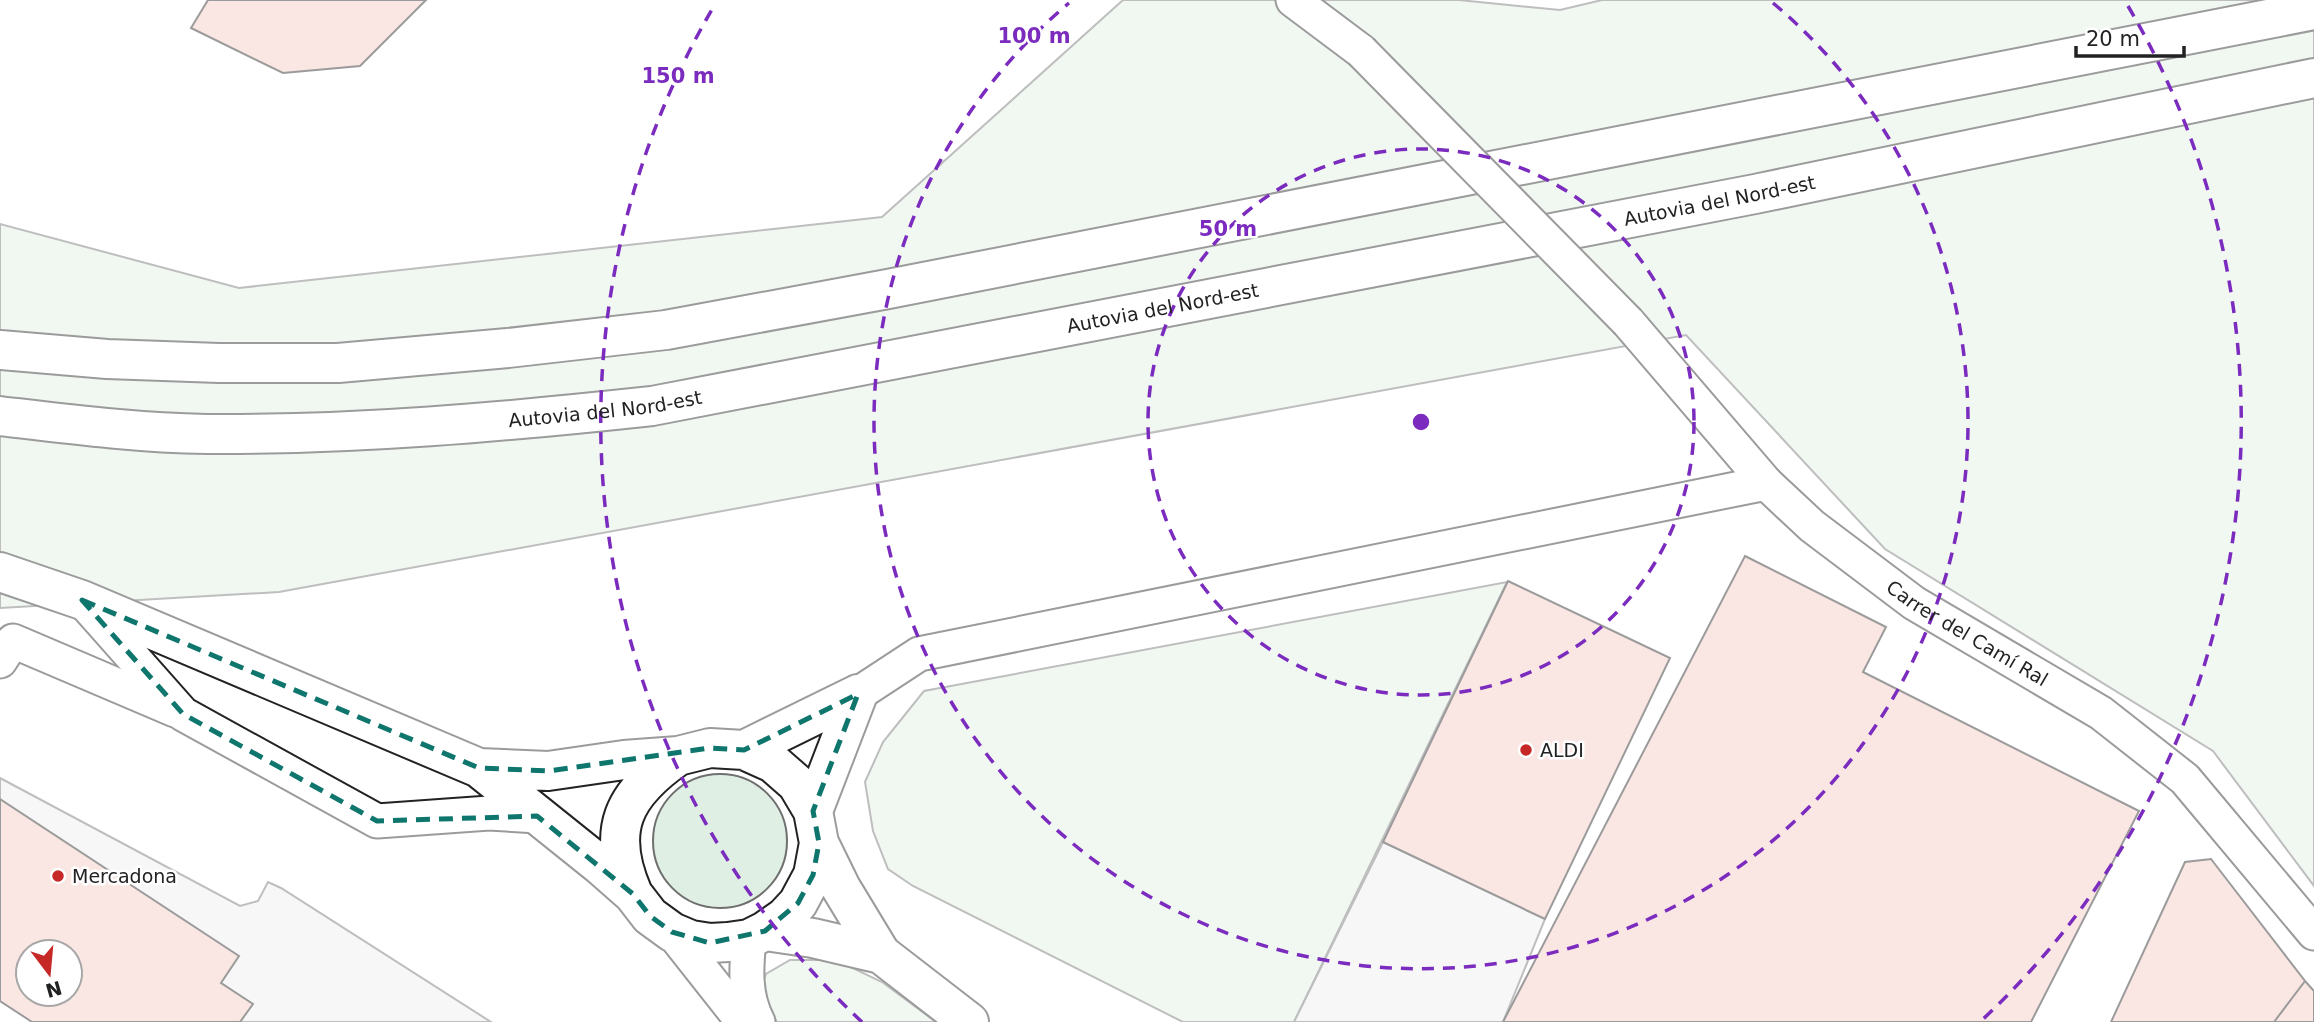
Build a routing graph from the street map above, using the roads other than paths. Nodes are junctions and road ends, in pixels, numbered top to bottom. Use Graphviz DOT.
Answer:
graph roads {
  1 [pos="1293,0"];
  2 [pos="2314,10"];
  3 [pos="2314,78"];
  4 [pos="0,350"];
  5 [pos="0,416"];
  6 [pos="1766,483"];
  7 [pos="0,572"];
  8 [pos="82,600"];
  9 [pos="0,661"];
  10 [pos="858,694"];
  11 [pos="183,714"];
  12 [pos="744,750"];
  13 [pos="678,756"];
  14 [pos="479,768"];
  15 [pos="537,816"];
  16 [pos="816,827"];
  17 [pos="634,894"];
  18 [pos="672,932"];
  19 [pos="2314,933"];
  20 [pos="757,935"];
  21 [pos="881,954"];
  22 [pos="743,1022"];
  23 [pos="758,1022"];
  24 [pos="969,1022"];
  1 -- 6 [label="street, Carrer del Camí Ral, bridge"];
  2 -- 4 [label="main road"];
  3 -- 5 [label="main road, Autovia del Nord-est"];
  6 -- 10 [label="street"];
  6 -- 19 [label="street, Carrer del Camí Ral"];
  7 -- 8 [label="main road"];
  8 -- 11 [label="street"];
  8 -- 14 [label="main road"];
  9 -- 11 [label="street"];
  10 -- 12 [label="main road"];
  10 -- 16 [label="main road"];
  11 -- 15 [label="street"];
  12 -- 13 [label="main road"];
  12 -- 16 [label="main road"];
  13 -- 14 [label="main road"];
  13 -- 17 [label="main road"];
  14 -- 15 [label="main road"];
  15 -- 17 [label="main road"];
  16 -- 20 [label="main road"];
  16 -- 21 [label="main road"];
  17 -- 18 [label="main road"];
  18 -- 20 [label="main road"];
  18 -- 22 [label="street"];
  20 -- 21 [label="main road"];
  20 -- 23 [label="street"];
  21 -- 24 [label="main road"];
}
